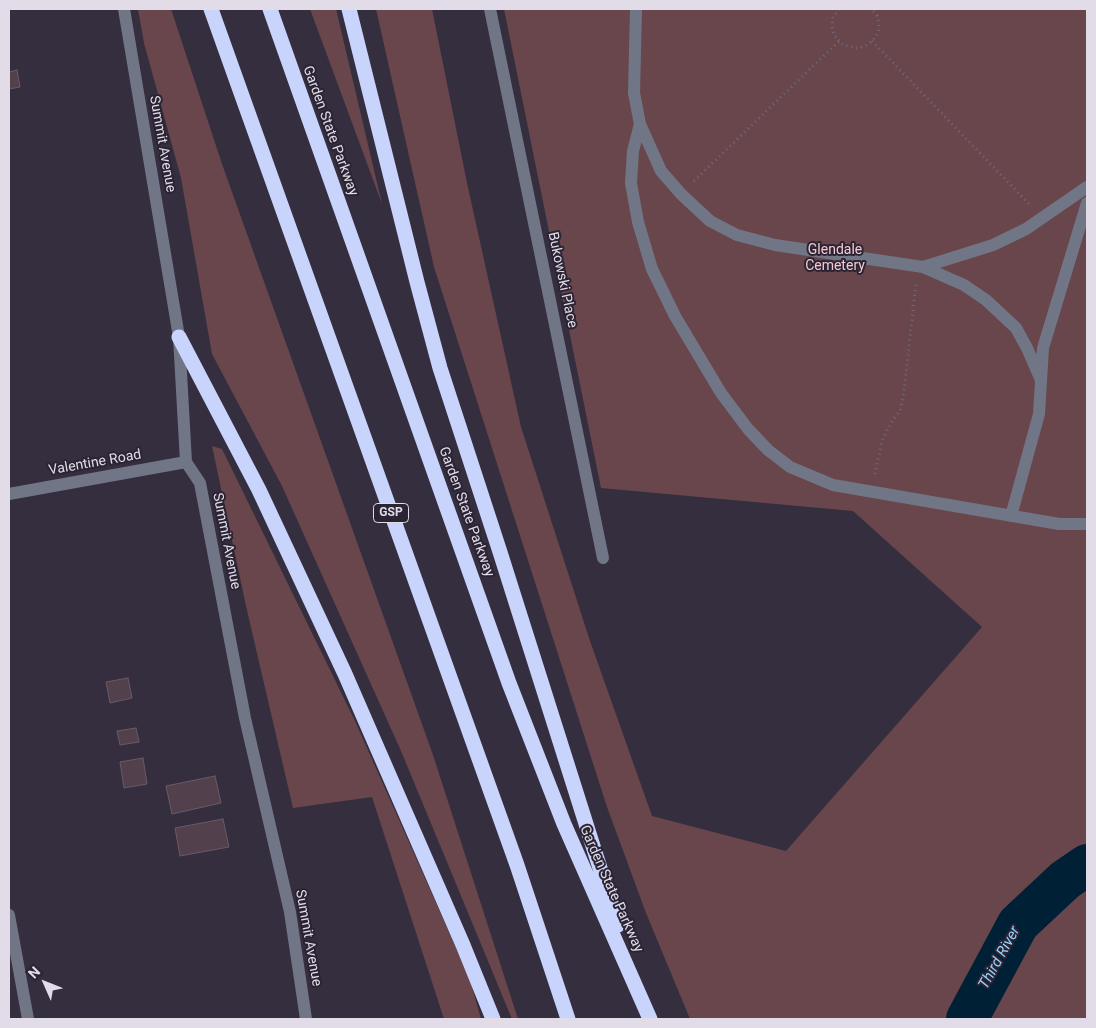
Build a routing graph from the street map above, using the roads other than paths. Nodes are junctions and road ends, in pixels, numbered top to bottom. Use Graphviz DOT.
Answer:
graph roads {
  1 [pos="124,9"];
  2 [pos="211,9"];
  3 [pos="270,9"];
  4 [pos="349,9"];
  5 [pos="490,9"];
  6 [pos="636,9"];
  7 [pos="640,124"];
  8 [pos="1087,186"];
  9 [pos="1087,203"];
  10 [pos="920,267"];
  11 [pos="179,338"];
  12 [pos="1041,380"];
  13 [pos="186,462"];
  14 [pos="9,494"];
  15 [pos="1011,516"];
  16 [pos="1087,524"];
  17 [pos="603,558"];
  18 [pos="9,915"];
  19 [pos="640,996"];
  20 [pos="28,1019"];
  21 [pos="306,1019"];
  22 [pos="493,1019"];
  23 [pos="568,1019"];
  24 [pos="650,1019"];
  1 -- 11 [label="street, Summit Avenue"];
  2 -- 23 [label="highway, GSP"];
  3 -- 19 [label="highway, Garden State Parkway"];
  4 -- 19 [label="highway"];
  5 -- 17 [label="street, Bukowski Place"];
  6 -- 7 [label="street"];
  7 -- 10 [label="street"];
  7 -- 15 [label="street"];
  8 -- 10 [label="street"];
  9 -- 12 [label="street"];
  10 -- 12 [label="street"];
  11 -- 13 [label="street, Summit Avenue"];
  11 -- 22 [label="highway"];
  12 -- 15 [label="street"];
  13 -- 14 [label="street, Valentine Road"];
  13 -- 21 [label="street, Summit Avenue"];
  15 -- 16 [label="street"];
  18 -- 20 [label="street"];
  19 -- 24 [label="highway, Garden State Parkway"];
}
